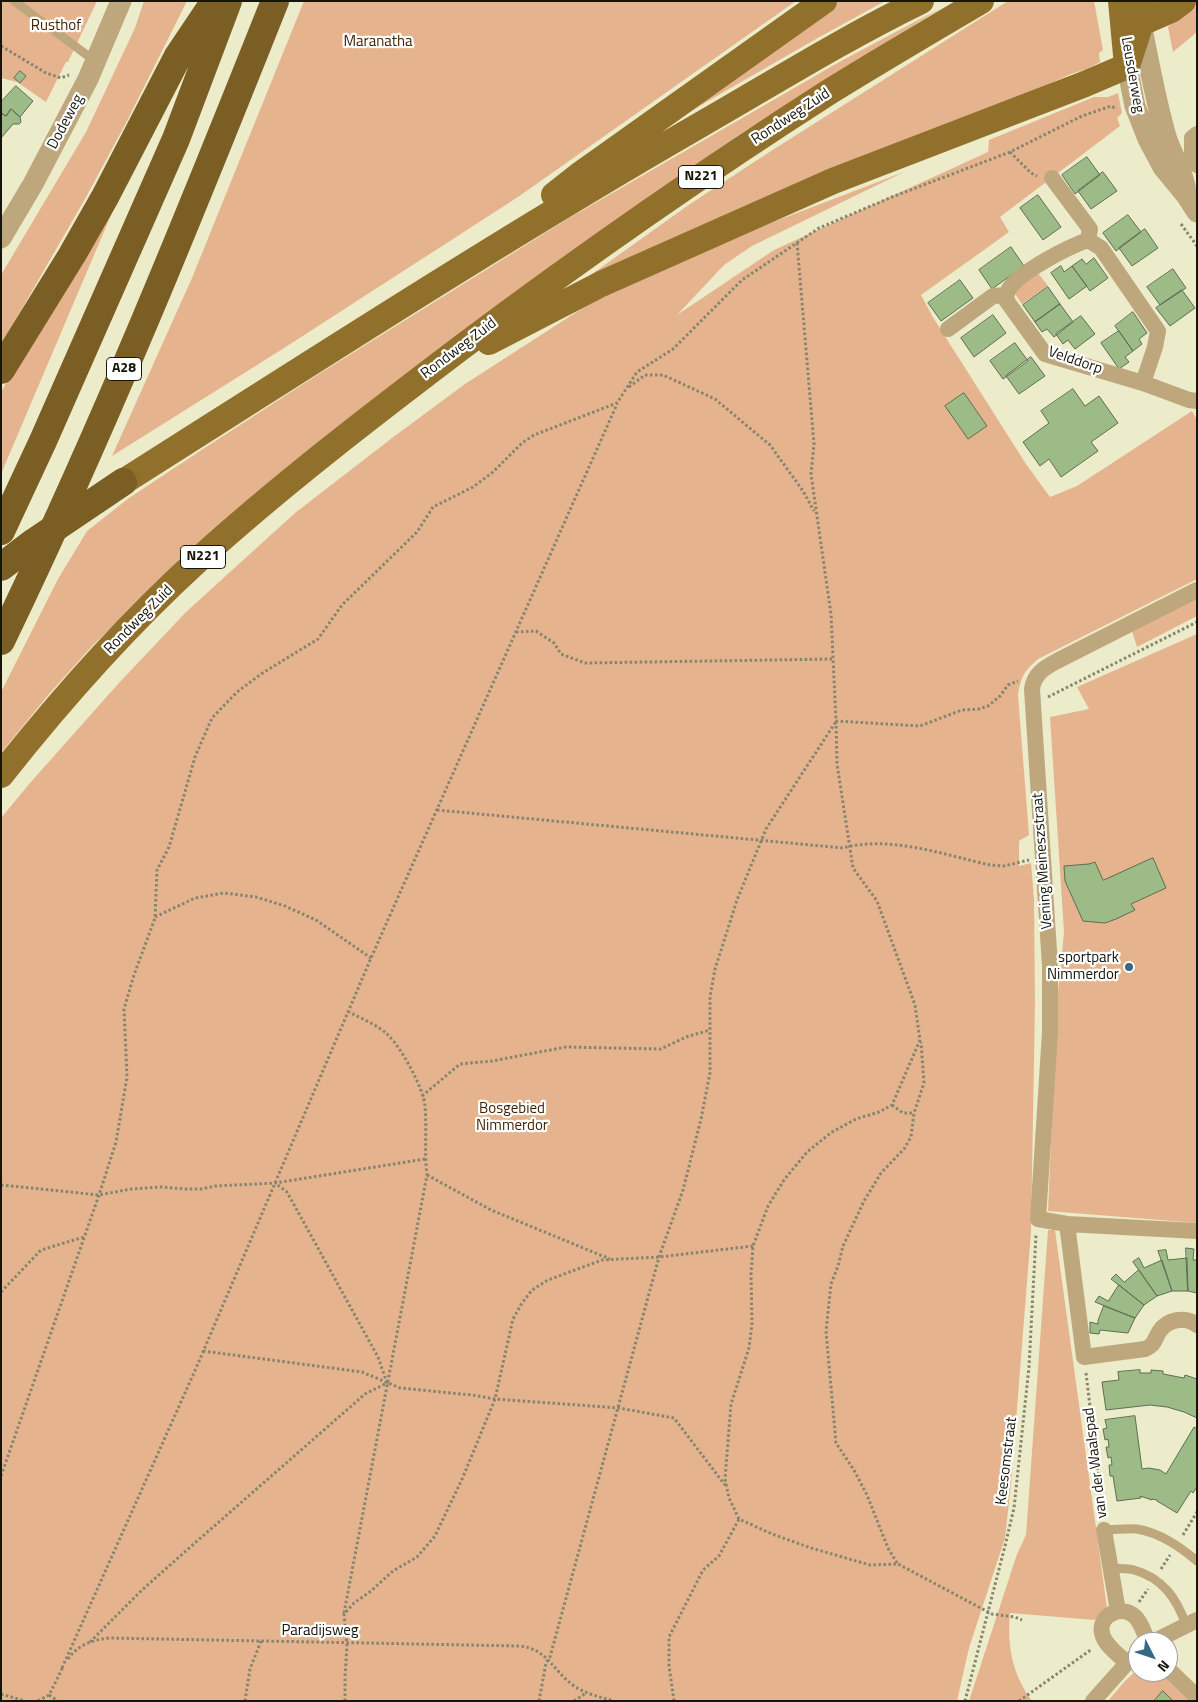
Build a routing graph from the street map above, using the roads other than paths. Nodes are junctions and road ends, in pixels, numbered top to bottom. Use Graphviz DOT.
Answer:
graph roads {
  1 [pos="14,1"];
  2 [pos="121,1"];
  3 [pos="215,1"];
  4 [pos="228,1"];
  5 [pos="275,1"];
  6 [pos="824,1"];
  7 [pos="921,1"];
  8 [pos="981,1"];
  9 [pos="1121,1"];
  10 [pos="1183,1"];
  11 [pos="1138,9"];
  12 [pos="1128,66"];
  13 [pos="92,70"];
  14 [pos="1195,136"];
  15 [pos="1169,165"];
  16 [pos="1197,165"];
  17 [pos="1052,178"];
  18 [pos="1191,204"];
  19 [pos="1,238"];
  20 [pos="1088,240"];
  21 [pos="475,258"];
  22 [pos="1006,295"];
  23 [pos="948,329"];
  24 [pos="1,370"];
  25 [pos="432,370"];
  26 [pos="1143,383"];
  27 [pos="1197,401"];
  28 [pos="123,482"];
  29 [pos="1,531"];
  30 [pos="1,566"];
  31 [pos="1197,590"];
  32 [pos="1,640"];
  33 [pos="1,775"];
  34 [pos="1067,1224"];
  35 [pos="1197,1231"];
  36 [pos="1197,1325"];
  37 [pos="1104,1530"];
  38 [pos="1197,1561"];
  39 [pos="1111,1568"];
  40 [pos="1118,1610"];
  41 [pos="1191,1622"];
  42 [pos="1143,1632"];
  43 [pos="1172,1632"];
  44 [pos="1128,1655"];
  45 [pos="1128,1662"];
  46 [pos="1178,1678"];
  47 [pos="1197,1697"];
  48 [pos="1093,1701"];
  1 -- 13 [label="lane"];
  2 -- 13 [label="street, Dodeweg"];
  3 -- 24 [label="highway"];
  4 -- 29 [label="highway"];
  5 -- 32 [label="highway, A28"];
  6 -- 21 [label="main road"];
  7 -- 21 [label="main road"];
  8 -- 25 [label="main road, Rondweg Zuid / N221"];
  9 -- 12 [label="main road, Leusderweg"];
  10 -- 11 [label="main road"];
  11 -- 12 [label="main road"];
  11 -- 15 [label="street, Leusderweg"];
  12 -- 15 [label="street, Leusderweg"];
  12 -- 25 [label="main road, N221"];
  13 -- 19 [label="street, Dodeweg"];
  14 -- 16 [label="street"];
  15 -- 18 [label="street, Leusderweg"];
  17 -- 20 [label="street"];
  20 -- 22 [label="street"];
  20 -- 26 [label="street"];
  21 -- 28 [label="main road"];
  22 -- 23 [label="street"];
  22 -- 26 [label="street, Velddorp"];
  25 -- 33 [label="main road, Rondweg Zuid / N221"];
  26 -- 27 [label="street, Velddorp"];
  28 -- 30 [label="highway, bridge"];
  31 -- 34 [label="street, Vening Meineszstraat"];
  34 -- 35 [label="street"];
  34 -- 36 [label="street"];
  37 -- 38 [label="lane"];
  37 -- 39 [label="street, van der Waalspad"];
  39 -- 40 [label="street, van der Waalspad"];
  39 -- 41 [label="lane"];
  40 -- 42 [label="street"];
  40 -- 44 [label="street"];
  41 -- 43 [label="street"];
  45 -- 48 [label="street"];
  46 -- 47 [label="street"];
}
